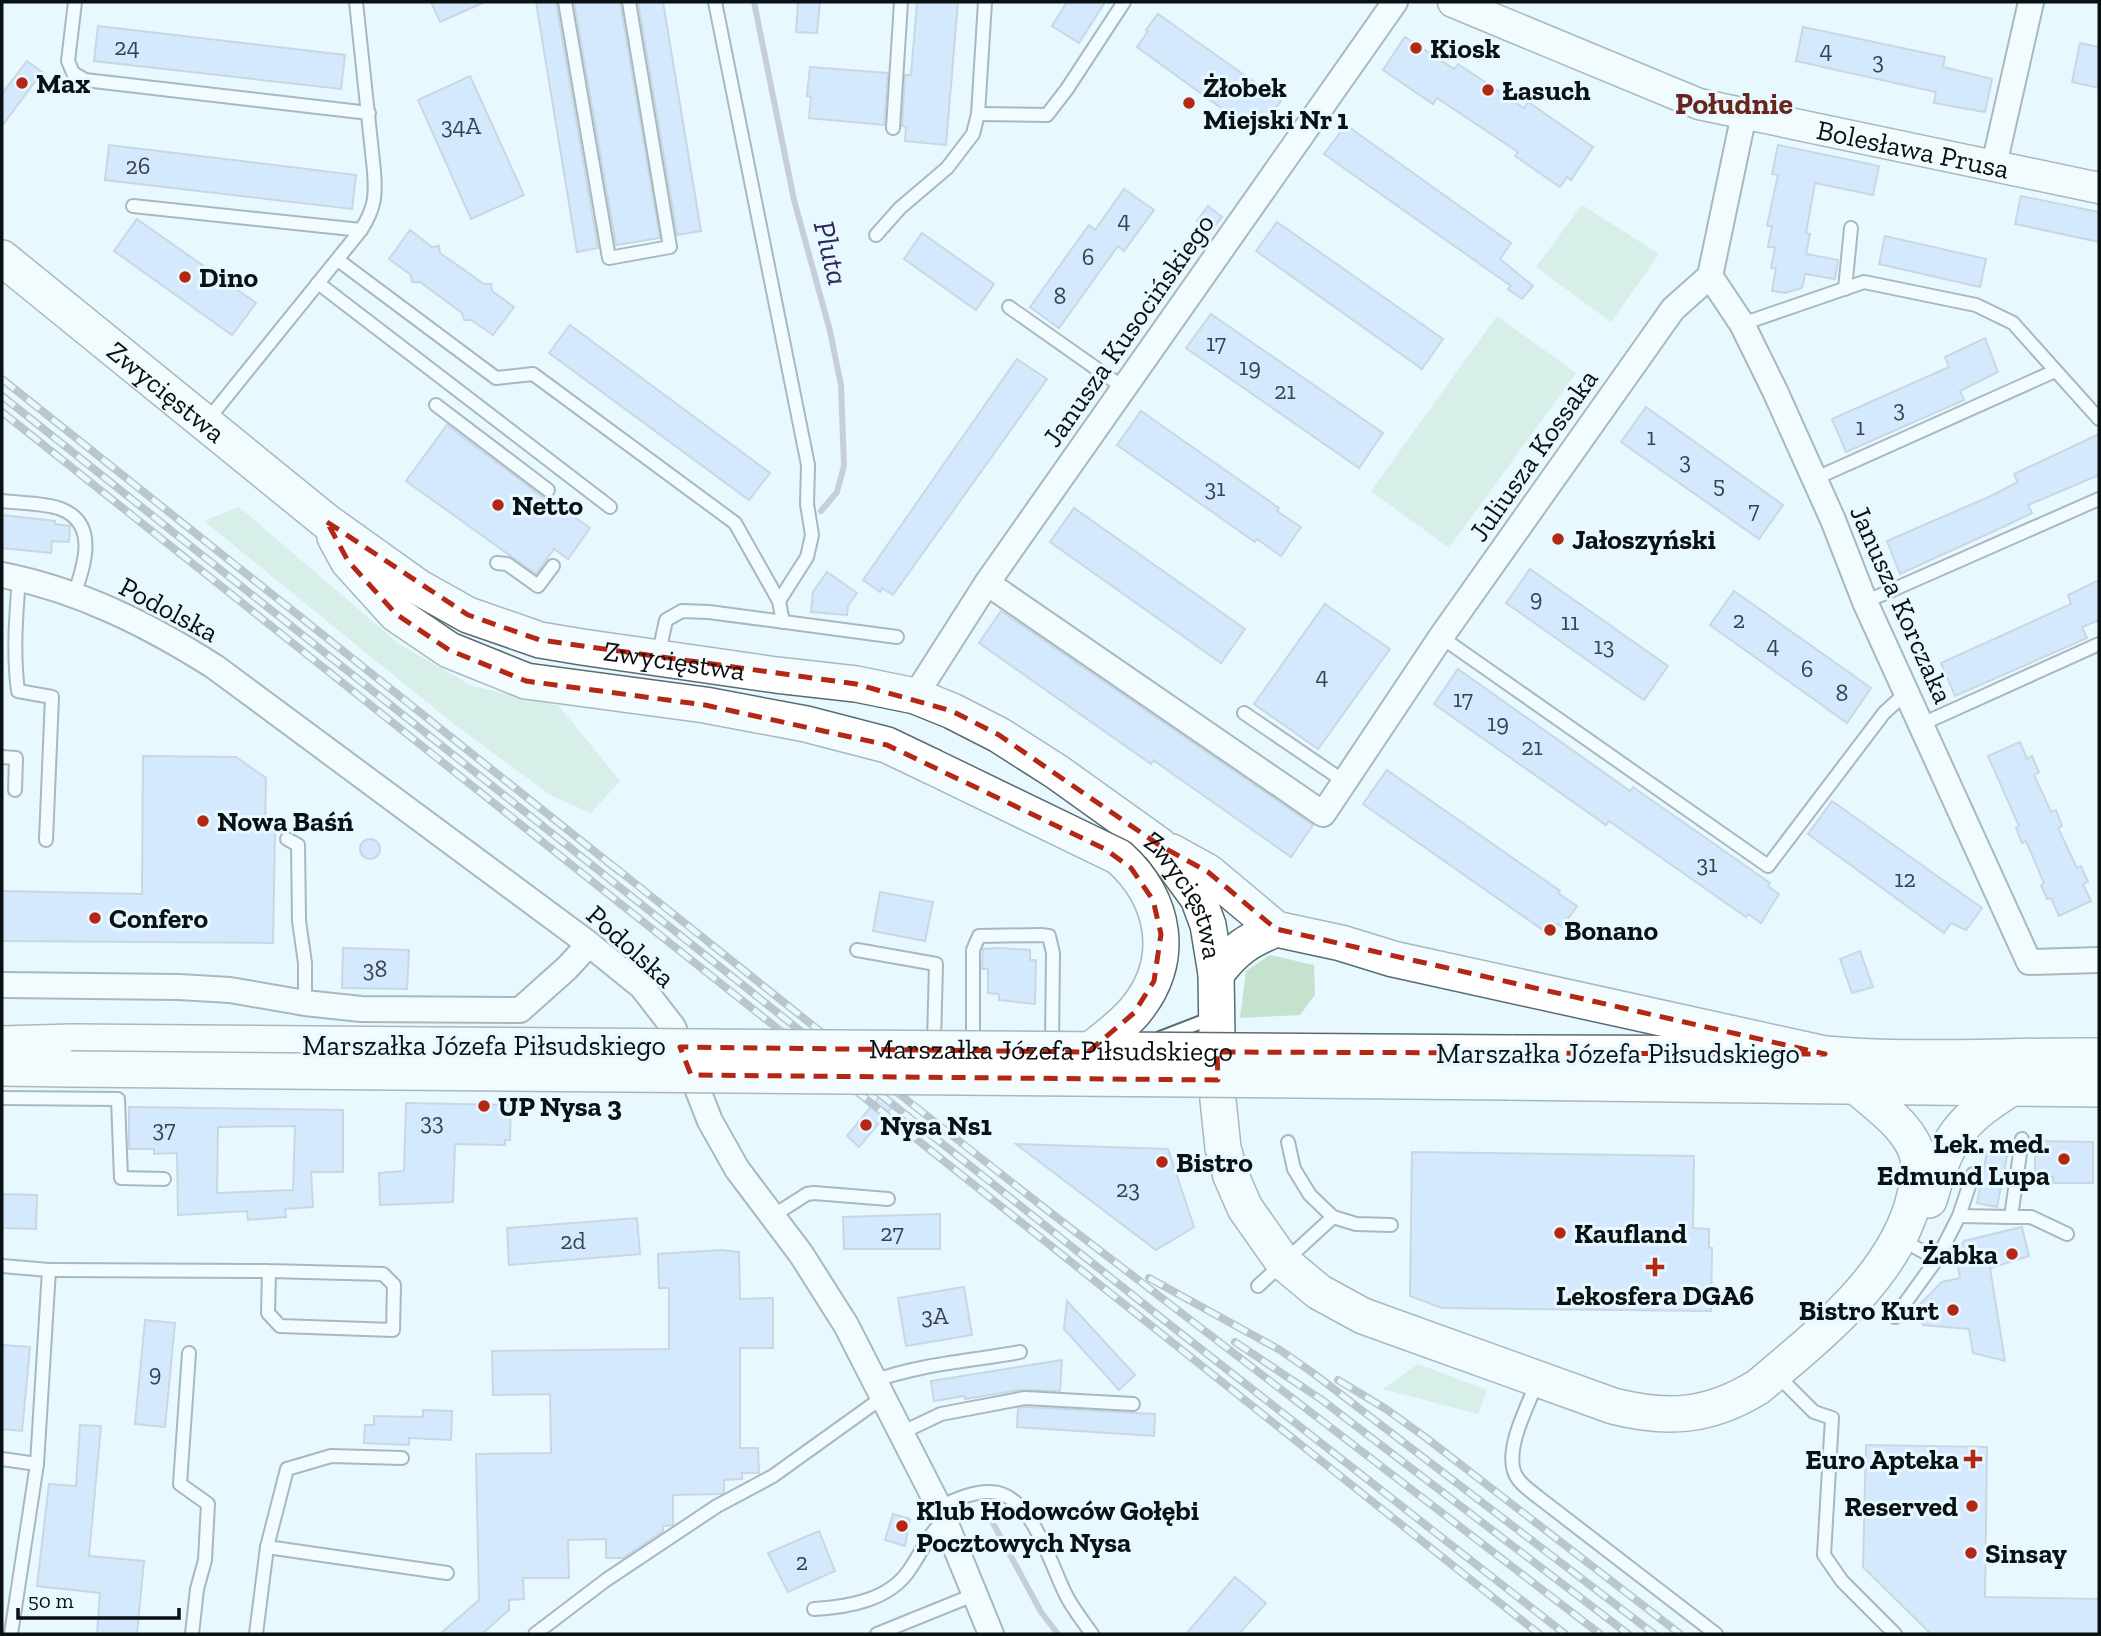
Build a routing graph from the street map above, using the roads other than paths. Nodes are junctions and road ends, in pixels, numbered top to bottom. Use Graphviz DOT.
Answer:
graph roads {
  1 [pos="75,2"];
  2 [pos="356,2"];
  3 [pos="565,2"];
  4 [pos="629,2"];
  5 [pos="715,2"];
  6 [pos="901,2"];
  7 [pos="985,2"];
  8 [pos="1125,2"];
  9 [pos="1395,2"];
  10 [pos="1453,2"];
  11 [pos="2031,2"];
  12 [pos="369,113"];
  13 [pos="978,114"];
  14 [pos="1744,114"];
  15 [pos="893,128"];
  16 [pos="1994,165"];
  17 [pos="2099,188"];
  18 [pos="133,206"];
  19 [pos="1851,228"];
  20 [pos="361,230"];
  21 [pos="876,235"];
  22 [pos="2,258"];
  23 [pos="338,260"];
  24 [pos="1710,276"];
  25 [pos="318,283"];
  26 [pos="1845,289"];
  27 [pos="1009,307"];
  28 [pos="1742,324"];
  29 [pos="2055,371"];
  30 [pos="1124,388"];
  31 [pos="436,405"];
  32 [pos="2099,416"];
  33 [pos="206,422"];
  34 [pos="1815,479"];
  35 [pos="548,490"];
  36 [pos="2099,499"];
  37 [pos="2,501"];
  38 [pos="610,507"];
  39 [pos="327,522"];
  40 [pos="498,563"];
  41 [pos="553,566"];
  42 [pos="10,577"];
  43 [pos="987,583"];
  44 [pos="74,595"];
  45 [pos="779,601"];
  46 [pos="1865,602"];
  47 [pos="783,622"];
  48 [pos="1441,636"];
  49 [pos="897,637"];
  50 [pos="2099,644"];
  51 [pos="658,657"];
  52 [pos="1907,692"];
  53 [pos="915,696"];
  54 [pos="1244,712"];
  55 [pos="1922,724"];
  56 [pos="2,757"];
  57 [pos="1345,782"];
  58 [pos="15,790"];
  59 [pos="287,839"];
  60 [pos="46,840"];
  61 [pos="1158,845"];
  62 [pos="1276,929"];
  63 [pos="589,944"];
  64 [pos="857,950"];
  65 [pos="2099,960"];
  66 [pos="1216,974"];
  67 [pos="2,985"];
  68 [pos="305,1003"];
  69 [pos="1217,1017"];
  70 [pos="973,1042"];
  71 [pos="1052,1043"];
  72 [pos="2,1044"];
  73 [pos="1088,1052"];
  74 [pos="1825,1054"];
  75 [pos="72,1056"];
  76 [pos="2099,1056"];
  77 [pos="1511,1067"];
  78 [pos="2,1068"];
  79 [pos="1856,1086"];
  80 [pos="2012,1087"];
  81 [pos="2099,1089"];
  82 [pos="2,1098"];
  83 [pos="1219,1100"];
  84 [pos="2022,1139"];
  85 [pos="1288,1142"];
  86 [pos="1973,1174"];
  87 [pos="164,1179"];
  88 [pos="888,1199"];
  89 [pos="1959,1216"];
  90 [pos="771,1217"];
  91 [pos="1333,1217"];
  92 [pos="2011,1217"];
  93 [pos="1391,1224"];
  94 [pos="2067,1234"];
  95 [pos="1924,1252"];
  96 [pos="1283,1262"];
  97 [pos="2,1266"];
  98 [pos="49,1270"];
  99 [pos="269,1271"];
  100 [pos="1258,1286"];
  101 [pos="1846,1307"];
  102 [pos="1895,1317"];
  103 [pos="1020,1352"];
  104 [pos="189,1353"];
  105 [pos="1774,1373"];
  106 [pos="1539,1380"];
  107 [pos="879,1389"];
  108 [pos="1133,1404"];
  109 [pos="901,1433"];
  110 [pos="402,1458"];
  111 [pos="2,1459"];
  112 [pos="37,1464"];
  113 [pos="942,1513"];
  114 [pos="267,1546"];
  115 [pos="447,1573"];
  116 [pos="976,1594"];
  117 [pos="814,1609"];
  118 [pos="11,1634"];
  119 [pos="192,1634"];
  120 [pos="256,1634"];
  121 [pos="535,1634"];
  122 [pos="877,1634"];
  123 [pos="991,1634"];
  124 [pos="1092,1634"];
  125 [pos="1716,1634"];
  126 [pos="1895,1634"];
  1 -- 12 [label="lane"];
  2 -- 12 [label="lane"];
  3 -- 4 [label="lane"];
  5 -- 45 [label="lane"];
  6 -- 15 [label="lane"];
  7 -- 13 [label="lane"];
  8 -- 13 [label="lane"];
  9 -- 30 [label="street, Janusza Kusocińskiego"];
  10 -- 14 [label="street, Bolesława Prusa"];
  11 -- 16 [label="street"];
  12 -- 20 [label="lane"];
  13 -- 21 [label="lane"];
  14 -- 16 [label="street, Bolesława Prusa"];
  14 -- 24 [label="street"];
  16 -- 17 [label="street, Bolesława Prusa"];
  18 -- 20 [label="lane"];
  19 -- 26 [label="lane"];
  20 -- 23 [label="lane"];
  22 -- 33 [label="main road, Zwycięstwa"];
  23 -- 25 [label="lane"];
  23 -- 45 [label="lane"];
  24 -- 28 [label="street, Janusza Korczaka"];
  24 -- 48 [label="street, Juliusza Kossaka"];
  25 -- 33 [label="lane"];
  25 -- 38 [label="lane"];
  26 -- 28 [label="lane"];
  26 -- 29 [label="lane"];
  27 -- 30 [label="lane"];
  28 -- 34 [label="street, Janusza Korczaka"];
  29 -- 32 [label="lane"];
  29 -- 34 [label="lane"];
  30 -- 43 [label="street, Janusza Kusocińskiego"];
  31 -- 35 [label="lane"];
  33 -- 39 [label="main road, Zwycięstwa"];
  34 -- 46 [label="street, Janusza Korczaka"];
  36 -- 46 [label="lane"];
  37 -- 44 [label="lane"];
  39 -- 51 [label="main road, Zwycięstwa"];
  39 -- 73 [label="main road, bridge"];
  40 -- 41 [label="lane"];
  42 -- 44 [label="street, Podolska"];
  42 -- 60 [label="lane"];
  43 -- 53 [label="street, Janusza Kusocińskiego"];
  43 -- 57 [label="street, Juliusza Kossaka"];
  44 -- 63 [label="street, Podolska"];
  45 -- 47 [label="lane"];
  46 -- 52 [label="street, Janusza Korczaka"];
  47 -- 49 [label="lane"];
  47 -- 51 [label="lane"];
  48 -- 52 [label="lane"];
  48 -- 57 [label="street, Juliusza Kossaka"];
  50 -- 55 [label="lane"];
  51 -- 53 [label="main road, Zwycięstwa"];
  52 -- 55 [label="street, Janusza Korczaka"];
  53 -- 61 [label="main road, Zwycięstwa"];
  54 -- 57 [label="lane"];
  55 -- 65 [label="street, Janusza Korczaka"];
  56 -- 58 [label="lane"];
  59 -- 68 [label="lane"];
  61 -- 62 [label="main road"];
  61 -- 66 [label="main road, Zwycięstwa"];
  62 -- 66 [label="main road"];
  62 -- 74 [label="main road"];
  63 -- 68 [label="street, Marszałka Józefa Piłsudskiego"];
  63 -- 90 [label="street, Podolska"];
  64 -- 70 [label="lane"];
  66 -- 69 [label="main road, Zwycięstwa"];
  67 -- 68 [label="street, Marszałka Józefa Piłsudskiego"];
  69 -- 71 [label="lane"];
  69 -- 83 [label="main road, Zwycięstwa"];
  70 -- 71 [label="lane"];
  70 -- 71 [label="lane"];
  72 -- 75 [label="main road, Marszałka Józefa Piłsudskiego"];
  73 -- 75 [label="main road, Marszałka Józefa Piłsudskiego, bridge"];
  73 -- 77 [label="main road, Marszałka Józefa Piłsudskiego, bridge"];
  74 -- 76 [label="main road, Marszałka Józefa Piłsudskiego"];
  74 -- 77 [label="main road, Marszałka Józefa Piłsudskiego"];
  75 -- 77 [label="main road, Marszałka Józefa Piłsudskiego, bridge"];
  75 -- 78 [label="main road, Marszałka Józefa Piłsudskiego"];
  77 -- 79 [label="main road, Marszałka Józefa Piłsudskiego"];
  79 -- 80 [label="main road, Marszałka Józefa Piłsudskiego"];
  79 -- 101 [label="main road, Marszałka Józefa Piłsudskiego"];
  80 -- 81 [label="main road, Marszałka Józefa Piłsudskiego"];
  80 -- 95 [label="main road, Marszałka Józefa Piłsudskiego"];
  82 -- 87 [label="lane"];
  83 -- 96 [label="main road, Marszałka Józefa Piłsudskiego"];
  84 -- 92 [label="lane"];
  85 -- 91 [label="lane"];
  86 -- 89 [label="lane"];
  88 -- 90 [label="lane"];
  89 -- 92 [label="lane"];
  89 -- 95 [label="lane"];
  90 -- 107 [label="street, Podolska"];
  91 -- 93 [label="lane"];
  91 -- 96 [label="lane"];
  92 -- 94 [label="lane"];
  95 -- 101 [label="main road, Marszałka Józefa Piłsudskiego"];
  95 -- 102 [label="lane"];
  96 -- 100 [label="lane"];
  96 -- 106 [label="main road, Marszałka Józefa Piłsudskiego"];
  97 -- 98 [label="lane"];
  98 -- 99 [label="lane"];
  98 -- 112 [label="lane"];
  99 -- 99 [label="lane"];
  101 -- 105 [label="main road, Marszałka Józefa Piłsudskiego"];
  103 -- 107 [label="lane"];
  104 -- 119 [label="lane"];
  105 -- 106 [label="main road, Marszałka Józefa Piłsudskiego"];
  105 -- 126 [label="lane"];
  106 -- 125 [label="lane"];
  107 -- 109 [label="street, Podolska"];
  107 -- 121 [label="lane"];
  108 -- 109 [label="lane"];
  109 -- 113 [label="street, Podolska"];
  110 -- 114 [label="lane"];
  111 -- 112 [label="lane"];
  112 -- 118 [label="lane"];
  113 -- 116 [label="street, Podolska"];
  113 -- 117 [label="lane"];
  113 -- 124 [label="lane"];
  114 -- 115 [label="lane"];
  114 -- 120 [label="lane"];
  116 -- 122 [label="lane"];
  116 -- 123 [label="street, Podolska"];
}
